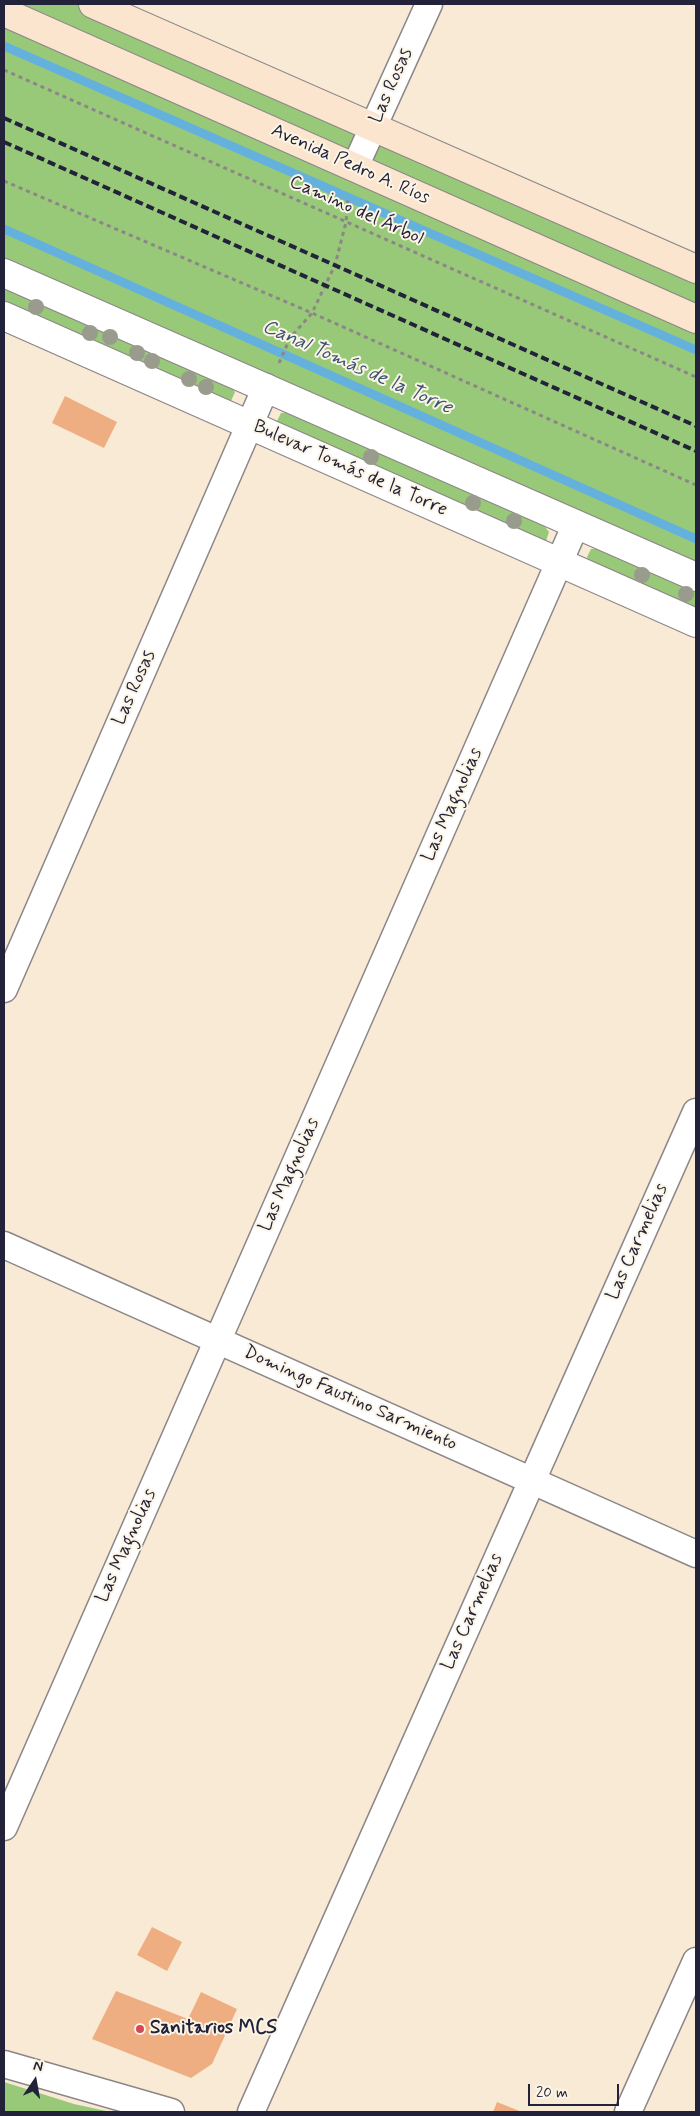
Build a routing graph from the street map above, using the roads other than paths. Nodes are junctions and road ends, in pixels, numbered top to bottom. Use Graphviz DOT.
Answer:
graph roads {
  1 [pos="92,4"];
  2 [pos="429,4"];
  3 [pos="4,12"];
  4 [pos="373,127"];
  5 [pos="355,168"];
  6 [pos="696,269"];
  7 [pos="4,273"];
  8 [pos="4,316"];
  9 [pos="696,319"];
  10 [pos="272,376"];
  11 [pos="249,425"];
  12 [pos="576,524"];
  13 [pos="560,562"];
  14 [pos="696,577"];
  15 [pos="696,623"];
  16 [pos="4,989"];
  17 [pos="696,1112"];
  18 [pos="4,1244"];
  19 [pos="218,1340"];
  20 [pos="532,1480"];
  21 [pos="696,1554"];
  22 [pos="4,1827"];
  23 [pos="696,1961"];
  24 [pos="4,2064"];
  25 [pos="171,2112"];
  26 [pos="251,2112"];
  27 [pos="628,2112"];
  1 -- 4 [label="main road"];
  2 -- 4 [label="street, Las Rosas"];
  3 -- 5 [label="main road, Avenida Pedro A. Ríos"];
  4 -- 5 [label="street, Las Rosas"];
  4 -- 6 [label="main road"];
  5 -- 9 [label="main road, Avenida Pedro A. Ríos"];
  7 -- 10 [label="street"];
  8 -- 11 [label="street, Bulevar Tomás de la Torre"];
  10 -- 11 [label="street, Las Rosas"];
  10 -- 12 [label="street"];
  11 -- 13 [label="street, Bulevar Tomás de la Torre"];
  11 -- 16 [label="street, Las Rosas"];
  12 -- 13 [label="street, Las Magnolias"];
  12 -- 14 [label="street"];
  13 -- 15 [label="street, Bulevar Tomás de la Torre"];
  13 -- 19 [label="street, Las Magnolias"];
  17 -- 20 [label="street, Las Carmelias"];
  18 -- 19 [label="street, Domingo Faustino Sarmiento"];
  19 -- 20 [label="street, Domingo Faustino Sarmiento"];
  19 -- 22 [label="street, Las Magnolias"];
  20 -- 21 [label="street, Domingo Faustino Sarmiento"];
  20 -- 26 [label="street, Las Carmelias"];
  23 -- 27 [label="street"];
  24 -- 25 [label="street"];
}
